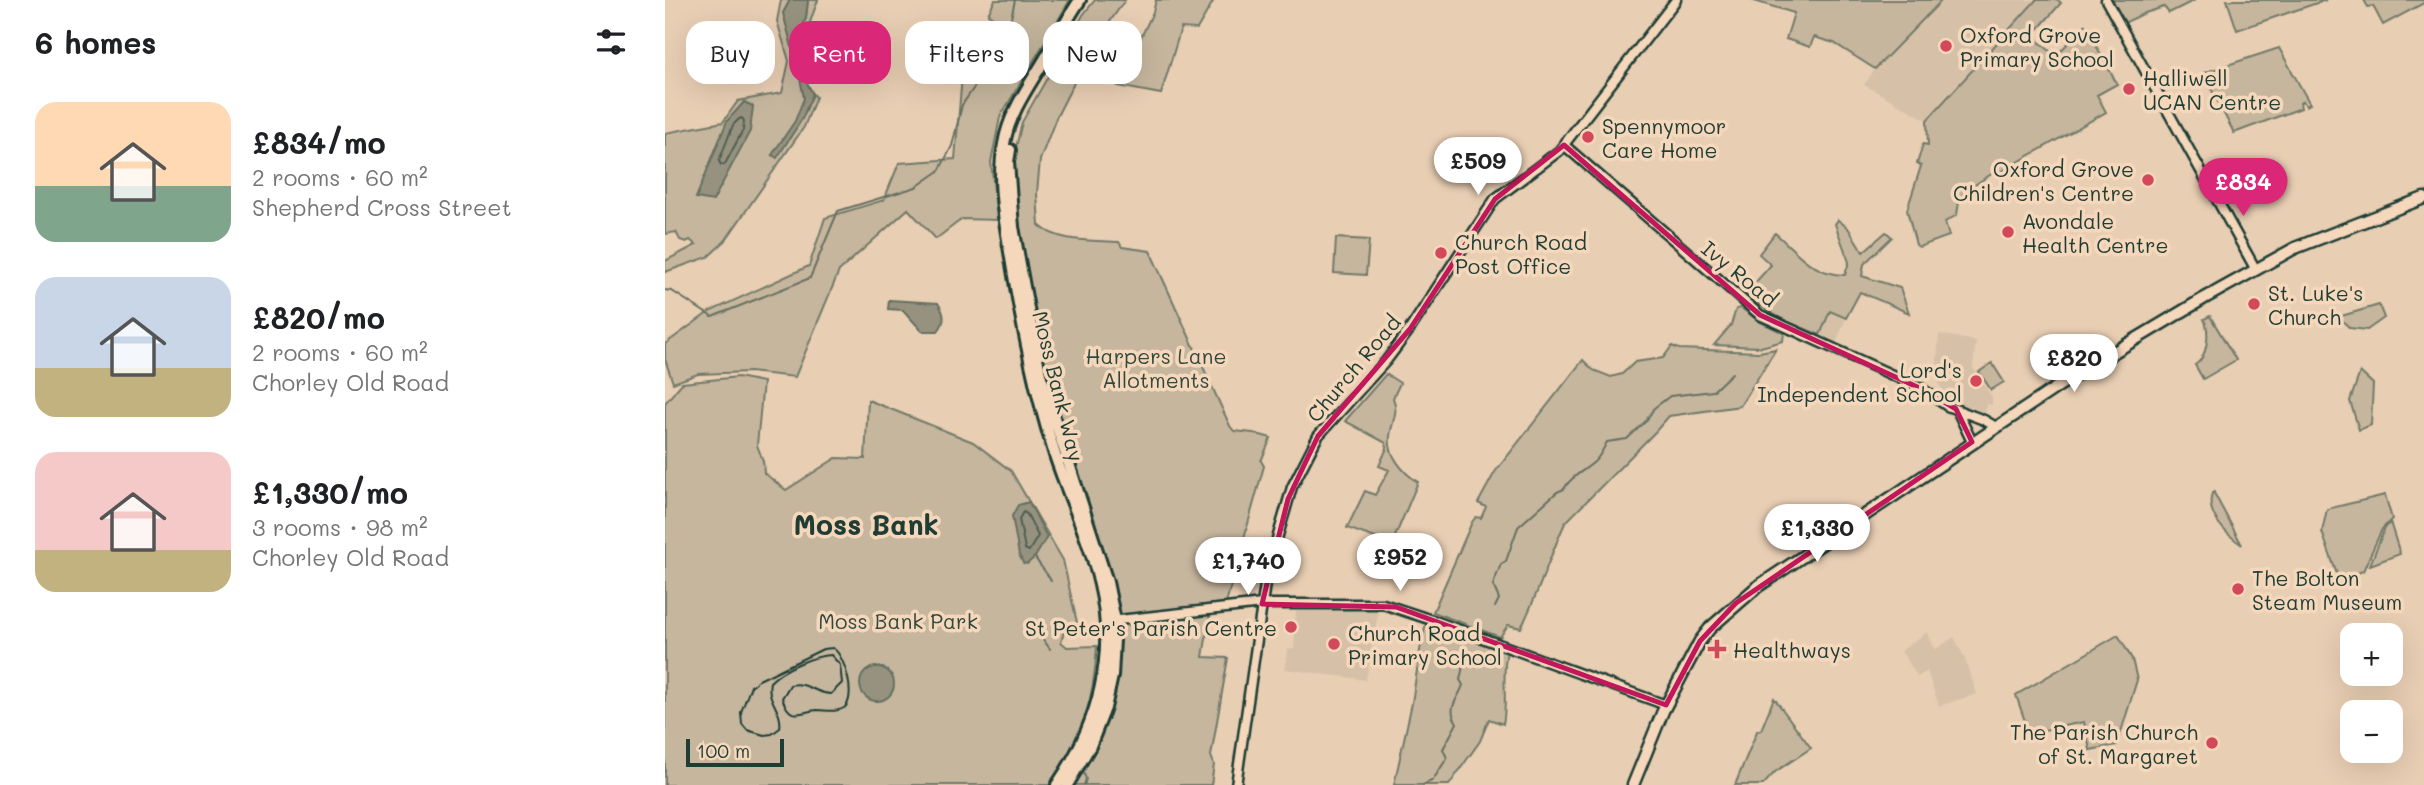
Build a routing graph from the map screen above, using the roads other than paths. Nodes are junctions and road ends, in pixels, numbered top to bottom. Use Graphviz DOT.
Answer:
graph roads {
  1 [pos="1080,0"];
  2 [pos="1089,0"];
  3 [pos="1676,0"];
  4 [pos="2106,0"];
  5 [pos="1564,145"];
  6 [pos="2424,198"];
  7 [pos="2256,270"];
  8 [pos="1956,410"];
  9 [pos="1996,427"];
  10 [pos="1972,442"];
  11 [pos="1262,604"];
  12 [pos="1111,621"];
  13 [pos="1666,705"];
  14 [pos="1057,785"];
  15 [pos="1067,785"];
  16 [pos="1236,785"];
  17 [pos="1633,785"];
  1 -- 12 [label="highway, Moss Bank Way"];
  2 -- 12 [label="highway, Moss Bank Way"];
  3 -- 5 [label="street, Church Road"];
  4 -- 7 [label="street"];
  5 -- 8 [label="street, Ivy Road"];
  5 -- 11 [label="street, Church Road"];
  6 -- 7 [label="main road"];
  7 -- 9 [label="main road"];
  8 -- 9 [label="street, Ivy Road"];
  8 -- 10 [label="street"];
  9 -- 10 [label="main road"];
  10 -- 13 [label="main road"];
  11 -- 12 [label="street"];
  11 -- 13 [label="street"];
  11 -- 16 [label="street, Church Road"];
  12 -- 14 [label="highway, Moss Bank Way"];
  12 -- 15 [label="highway, Moss Bank Way"];
  13 -- 17 [label="main road"];
}
